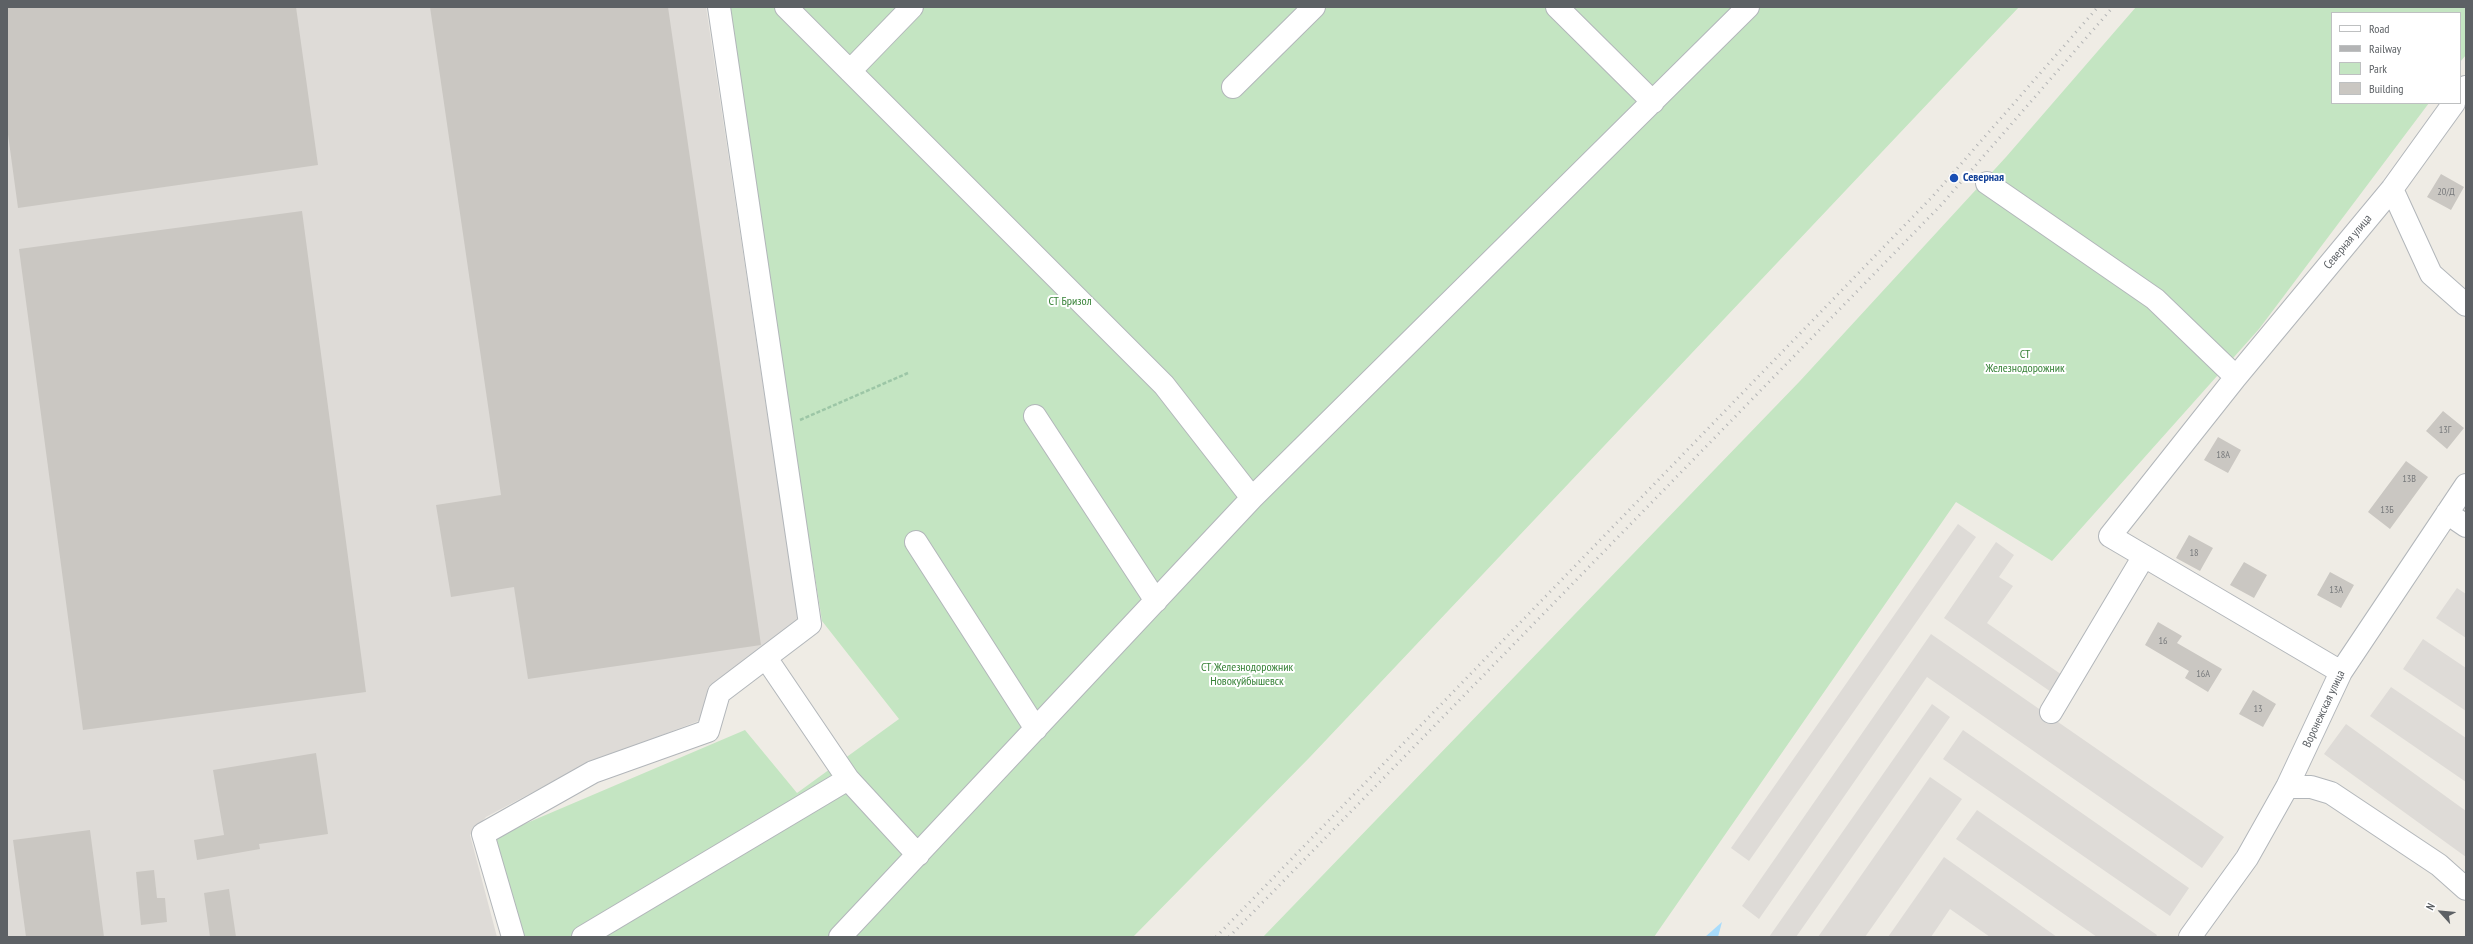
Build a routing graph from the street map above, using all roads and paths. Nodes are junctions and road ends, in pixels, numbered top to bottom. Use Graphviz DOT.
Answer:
graph roads {
  1 [pos="719,7"];
  2 [pos="786,7"];
  3 [pos="912,7"];
  4 [pos="1314,7"];
  5 [pos="1558,7"];
  6 [pos="1748,7"];
  7 [pos="850,71"];
  8 [pos="1233,87"];
  9 [pos="1653,102"];
  10 [pos="2453,104"];
  11 [pos="1987,183"];
  12 [pos="2392,189"];
  13 [pos="2466,306"];
  14 [pos="908,373"];
  15 [pos="2236,377"];
  16 [pos="1035,416"];
  17 [pos="782,428"];
  18 [pos="2466,485"];
  19 [pos="1252,498"];
  20 [pos="2447,513"];
  21 [pos="2466,526"];
  22 [pos="916,542"];
  23 [pos="2144,556"];
  24 [pos="1156,601"];
  25 [pos="766,658"];
  26 [pos="2340,672"];
  27 [pos="2051,712"];
  28 [pos="1036,730"];
  29 [pos="848,780"];
  30 [pos="2288,787"];
  31 [pos="918,855"];
  32 [pos="2466,889"];
  33 [pos="513,937"];
  34 [pos="583,937"];
  35 [pos="840,937"];
  36 [pos="2190,937"];
  1 -- 17 [label="street"];
  2 -- 7 [label="street"];
  3 -- 7 [label="street"];
  4 -- 8 [label="street"];
  5 -- 9 [label="street"];
  6 -- 9 [label="street"];
  7 -- 19 [label="street"];
  9 -- 19 [label="street"];
  10 -- 12 [label="street, Северная улица"];
  11 -- 15 [label="street"];
  12 -- 13 [label="street"];
  12 -- 15 [label="street, Северная улица"];
  14 -- 17 [label="path"];
  15 -- 23 [label="street, Северная улица"];
  16 -- 24 [label="street"];
  17 -- 25 [label="street"];
  18 -- 20 [label="street, Воронежская улица"];
  19 -- 24 [label="street"];
  20 -- 21 [label="street"];
  20 -- 26 [label="street, Воронежская улица"];
  22 -- 28 [label="street"];
  23 -- 26 [label="street"];
  23 -- 27 [label="street"];
  24 -- 28 [label="street"];
  25 -- 29 [label="street"];
  25 -- 33 [label="street"];
  26 -- 30 [label="street, Воронежская улица"];
  28 -- 31 [label="street"];
  29 -- 31 [label="street"];
  29 -- 34 [label="street"];
  30 -- 32 [label="street"];
  30 -- 36 [label="street, Воронежская улица"];
  31 -- 35 [label="street"];
}
